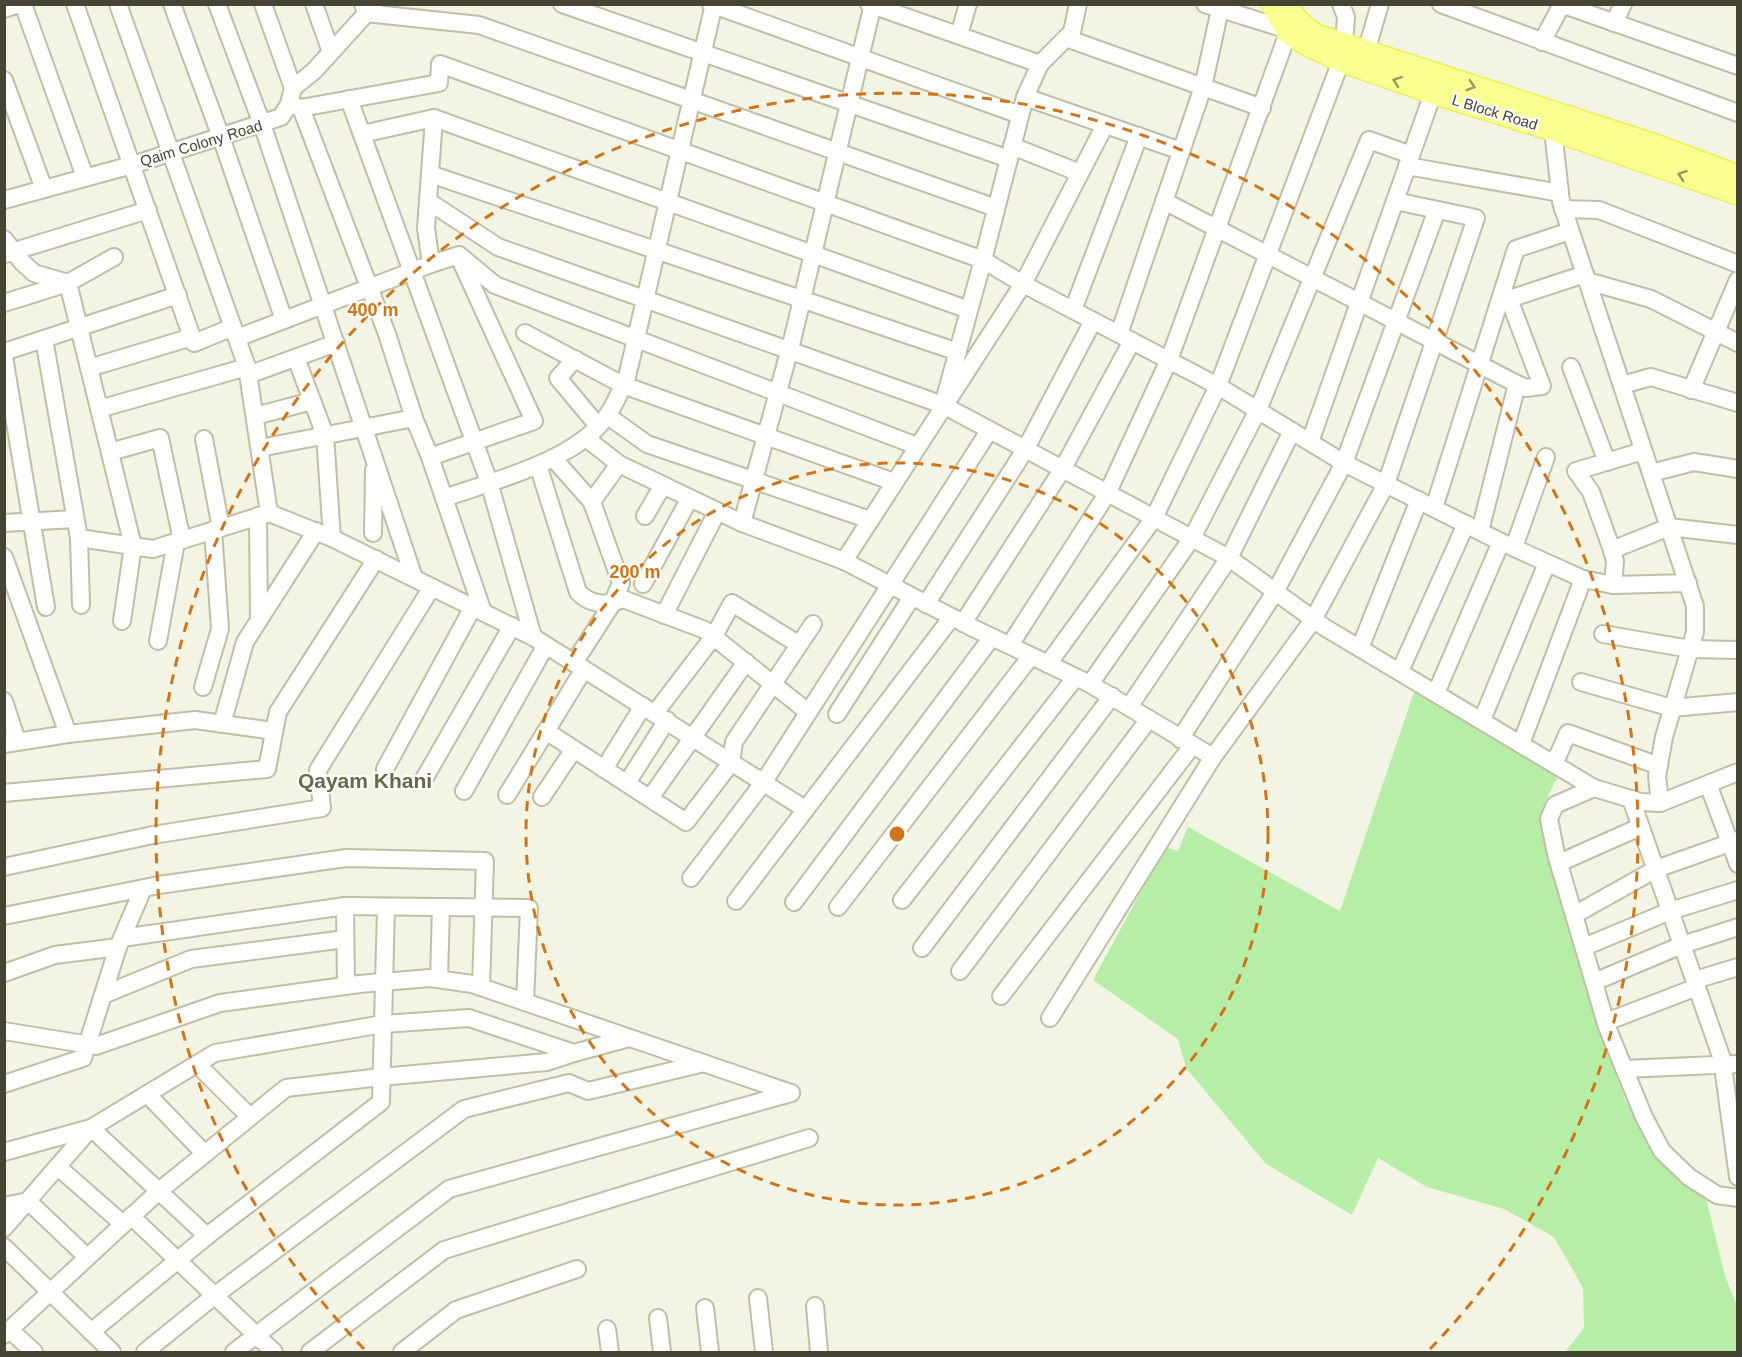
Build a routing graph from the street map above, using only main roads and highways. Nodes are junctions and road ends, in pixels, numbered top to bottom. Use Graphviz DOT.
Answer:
graph roads {
  1 [pos="1272,4"];
  2 [pos="1287,4"];
  3 [pos="1342,52"];
  4 [pos="1737,176"];
  5 [pos="1737,194"];
  1 -- 3 [label="main road, L Block Road"];
  2 -- 3 [label="main road, L Block Road"];
  3 -- 4 [label="main road, L Block Road, one-way"];
  5 -- 3 [label="main road, L Block Road, one-way"];
}
